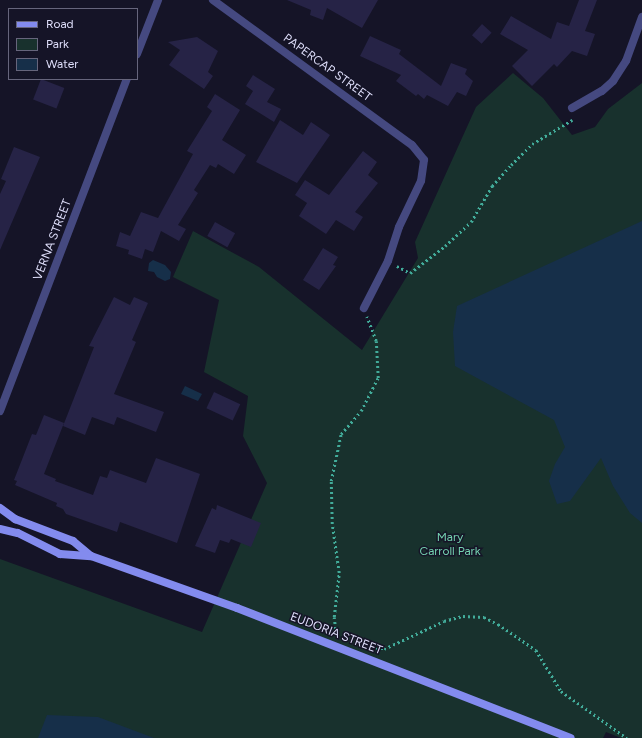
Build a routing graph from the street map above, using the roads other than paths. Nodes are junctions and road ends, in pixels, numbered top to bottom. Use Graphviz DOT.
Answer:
graph roads {
  1 [pos="158,0"];
  2 [pos="213,0"];
  3 [pos="642,17"];
  4 [pos="138,51"];
  5 [pos="127,80"];
  6 [pos="572,108"];
  7 [pos="364,308"];
  8 [pos="0,411"];
  9 [pos="0,508"];
  10 [pos="0,529"];
  11 [pos="91,556"];
  12 [pos="570,738"];
  1 -- 4 [label="street"];
  2 -- 7 [label="street, PAPERCAP STREET"];
  3 -- 6 [label="street"];
  5 -- 8 [label="street, VERNA STREET"];
  9 -- 11 [label="street, EUDORIA STREET"];
  10 -- 11 [label="street, EUDORIA STREET"];
  11 -- 12 [label="street, EUDORIA STREET"];
}
